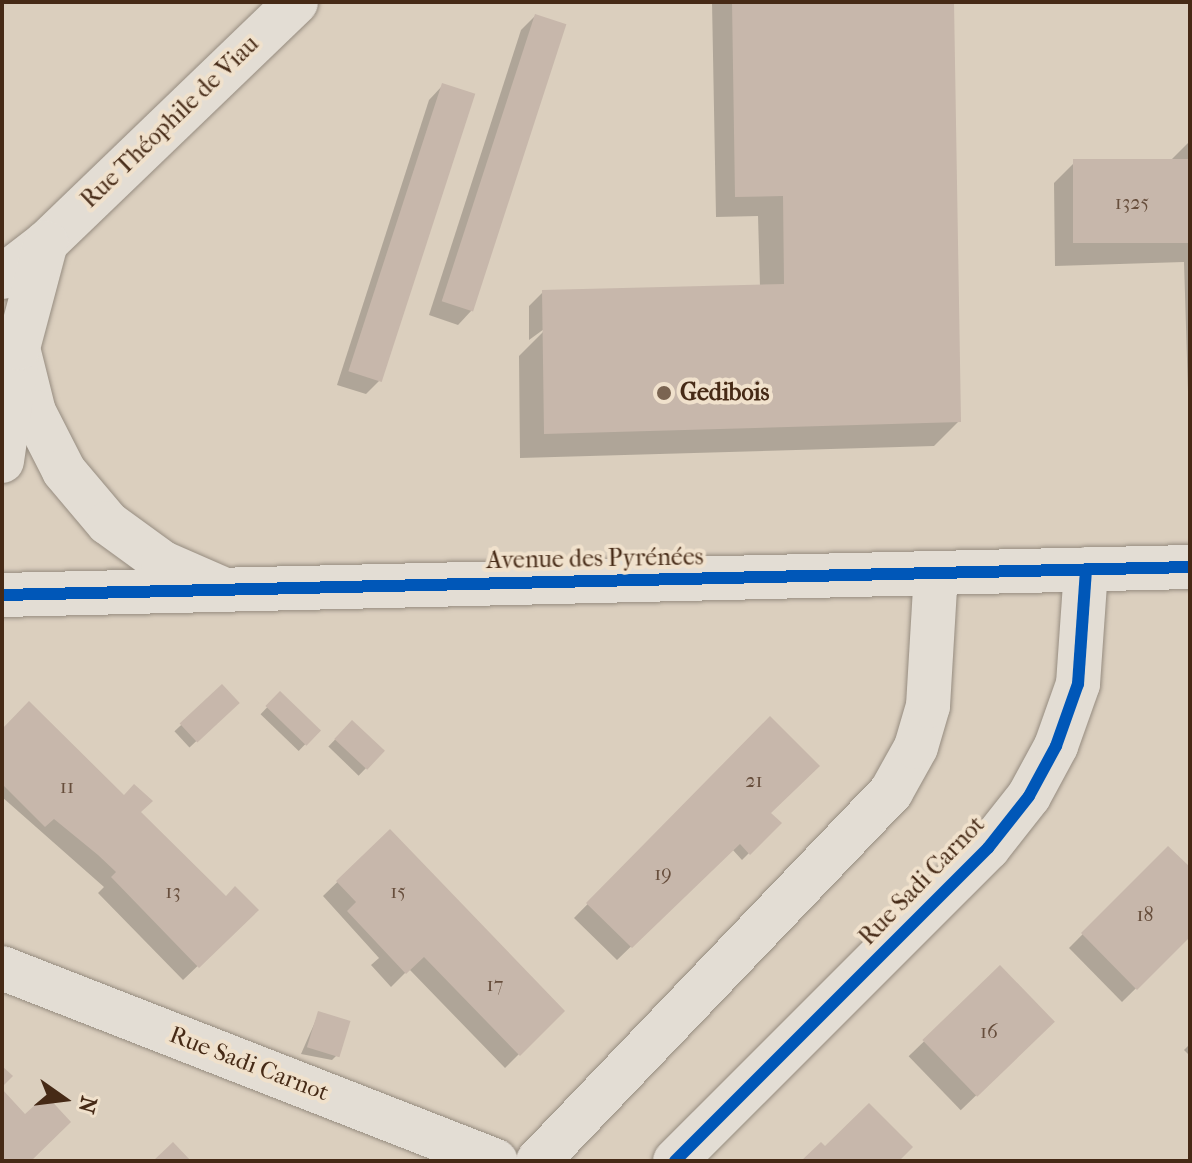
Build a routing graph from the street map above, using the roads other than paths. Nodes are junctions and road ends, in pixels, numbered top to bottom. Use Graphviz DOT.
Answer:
graph roads {
  1 [pos="296,2"];
  2 [pos="46,243"];
  3 [pos="2,277"];
  4 [pos="18,348"];
  5 [pos="2,461"];
  6 [pos="1190,567"];
  7 [pos="1086,569"];
  8 [pos="936,573"];
  9 [pos="225,590"];
  10 [pos="2,595"];
  11 [pos="2,968"];
  12 [pos="496,1161"];
  13 [pos="538,1161"];
  14 [pos="675,1161"];
  1 -- 2 [label="street, Rue Théophile de Viau"];
  2 -- 3 [label="street, Rue Théophile de Viau"];
  2 -- 4 [label="street"];
  4 -- 5 [label="street"];
  4 -- 9 [label="street"];
  6 -- 7 [label="street, Avenue des Pyrénées"];
  7 -- 8 [label="street, Avenue des Pyrénées"];
  7 -- 14 [label="street, Rue Sadi Carnot"];
  8 -- 9 [label="street, Avenue des Pyrénées"];
  8 -- 13 [label="street"];
  9 -- 10 [label="street, Avenue des Pyrénées"];
  11 -- 12 [label="street, Rue Sadi Carnot"];
}
